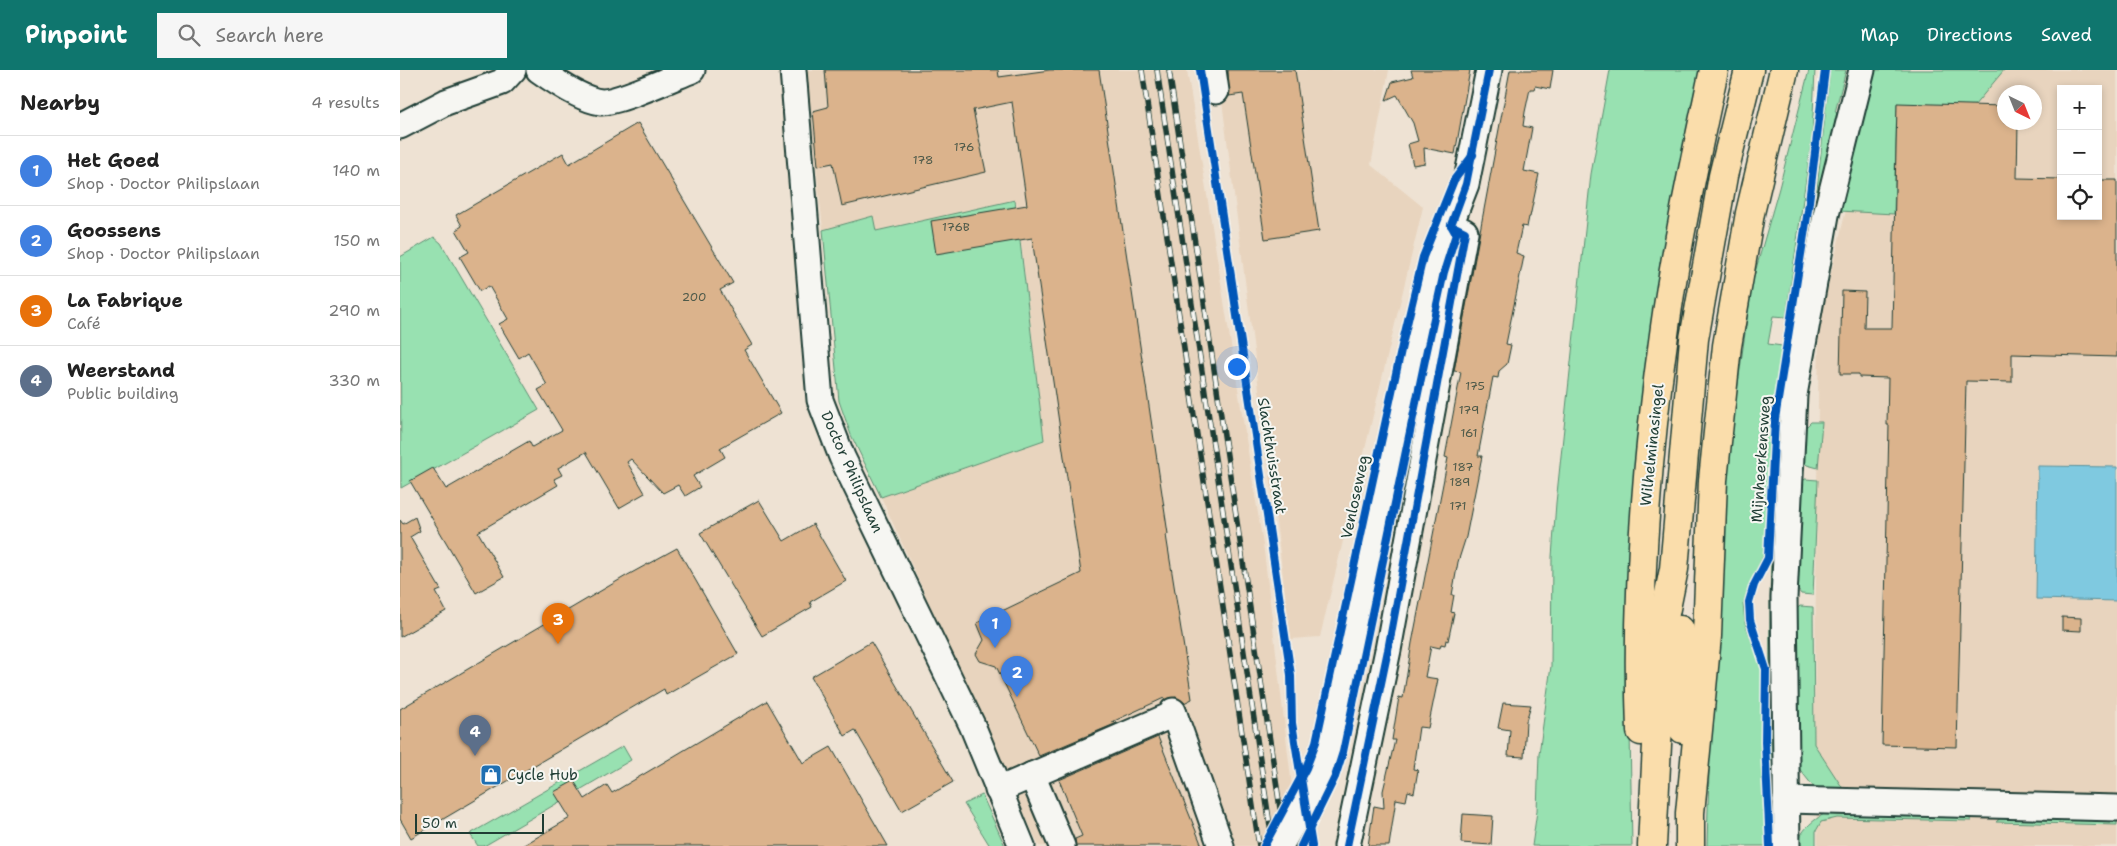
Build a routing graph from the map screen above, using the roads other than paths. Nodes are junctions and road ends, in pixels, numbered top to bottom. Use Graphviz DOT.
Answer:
graph roads {
  1 [pos="513,70"];
  2 [pos="539,70"];
  3 [pos="692,70"];
  4 [pos="793,70"];
  5 [pos="1488,70"];
  6 [pos="1714,70"];
  7 [pos="1749,70"];
  8 [pos="1784,70"];
  9 [pos="1862,70"];
  10 [pos="400,126"];
  11 [pos="1451,225"];
  12 [pos="1674,569"];
  13 [pos="1032,775"];
  14 [pos="998,790"];
  15 [pos="1786,800"];
  16 [pos="2117,808"];
  17 [pos="1690,813"];
  18 [pos="1652,835"];
  19 [pos="1022,846"];
  20 [pos="1062,846"];
  21 [pos="1222,846"];
  22 [pos="1280,846"];
  23 [pos="1347,846"];
  24 [pos="1690,846"];
  25 [pos="1787,846"];
  1 -- 10 [label="street"];
  2 -- 3 [label="street"];
  4 -- 14 [label="street, Doctor Philipslaan"];
  5 -- 11 [label="street, Venloseweg"];
  6 -- 18 [label="main road, Wilhelminasingel"];
  7 -- 12 [label="main road, Wilhelminasingel"];
  8 -- 17 [label="main road, Wilhelminasingel"];
  9 -- 15 [label="street, Mijnheerkensweg"];
  11 -- 22 [label="street, Venloseweg, bridge"];
  11 -- 23 [label="street"];
  12 -- 17 [label="main road, Wilhelminasingel"];
  12 -- 18 [label="main road, Wilhelminasingel"];
  13 -- 14 [label="street"];
  13 -- 20 [label="street"];
  13 -- 21 [label="street"];
  14 -- 19 [label="street, Doctor Philipslaan"];
  15 -- 16 [label="street"];
  15 -- 25 [label="street, Mijnheerkensweg"];
  17 -- 24 [label="main road, Wilhelminasingel"];
}
